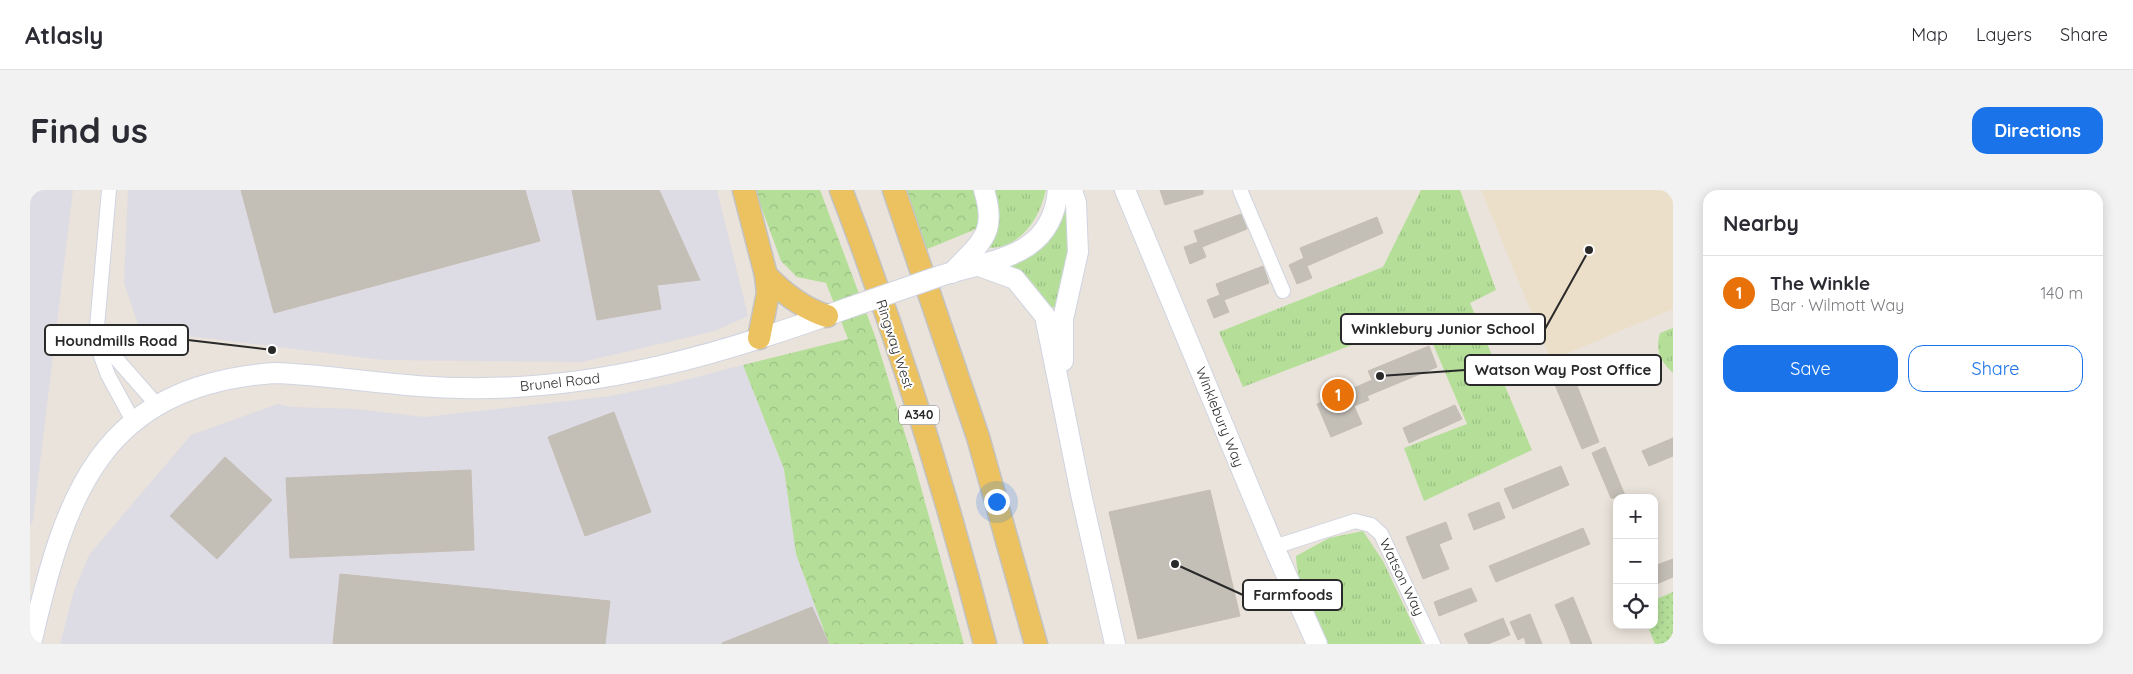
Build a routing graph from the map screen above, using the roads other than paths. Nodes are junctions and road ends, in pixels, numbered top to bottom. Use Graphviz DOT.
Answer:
graph roads {
  1 [pos="108,190"];
  2 [pos="744,190"];
  3 [pos="841,190"];
  4 [pos="894,190"];
  5 [pos="984,190"];
  6 [pos="1058,190"];
  7 [pos="1072,190"];
  8 [pos="1125,190"];
  9 [pos="1240,190"];
  10 [pos="982,267"];
  11 [pos="946,274"];
  12 [pos="766,275"];
  13 [pos="1283,291"];
  14 [pos="827,316"];
  15 [pos="759,338"];
  16 [pos="99,339"];
  17 [pos="1062,403"];
  18 [pos="157,405"];
  19 [pos="133,421"];
  20 [pos="1274,547"];
  21 [pos="31,644"];
  22 [pos="985,644"];
  23 [pos="1036,644"];
  24 [pos="1115,644"];
  25 [pos="1317,644"];
  26 [pos="1433,644"];
  1 -- 16 [label="street"];
  2 -- 12 [label="main road"];
  3 -- 22 [label="main road, Ringway West / A340"];
  4 -- 23 [label="main road"];
  5 -- 11 [label="street, Brunel Road"];
  6 -- 10 [label="street, Brunel Road"];
  7 -- 17 [label="street"];
  8 -- 20 [label="street, Winklebury Way"];
  9 -- 13 [label="street"];
  10 -- 11 [label="street, Brunel Road"];
  10 -- 17 [label="street"];
  11 -- 14 [label="street, Brunel Road, bridge"];
  12 -- 14 [label="main road"];
  12 -- 15 [label="main road"];
  14 -- 15 [label="street, Brunel Road"];
  15 -- 18 [label="street, Brunel Road"];
  16 -- 18 [label="street"];
  16 -- 19 [label="street"];
  17 -- 24 [label="street"];
  18 -- 19 [label="street, Brunel Road"];
  19 -- 21 [label="street, Brunel Road"];
  20 -- 25 [label="street, Winklebury Way"];
  20 -- 26 [label="street, Watson Way"];
}
